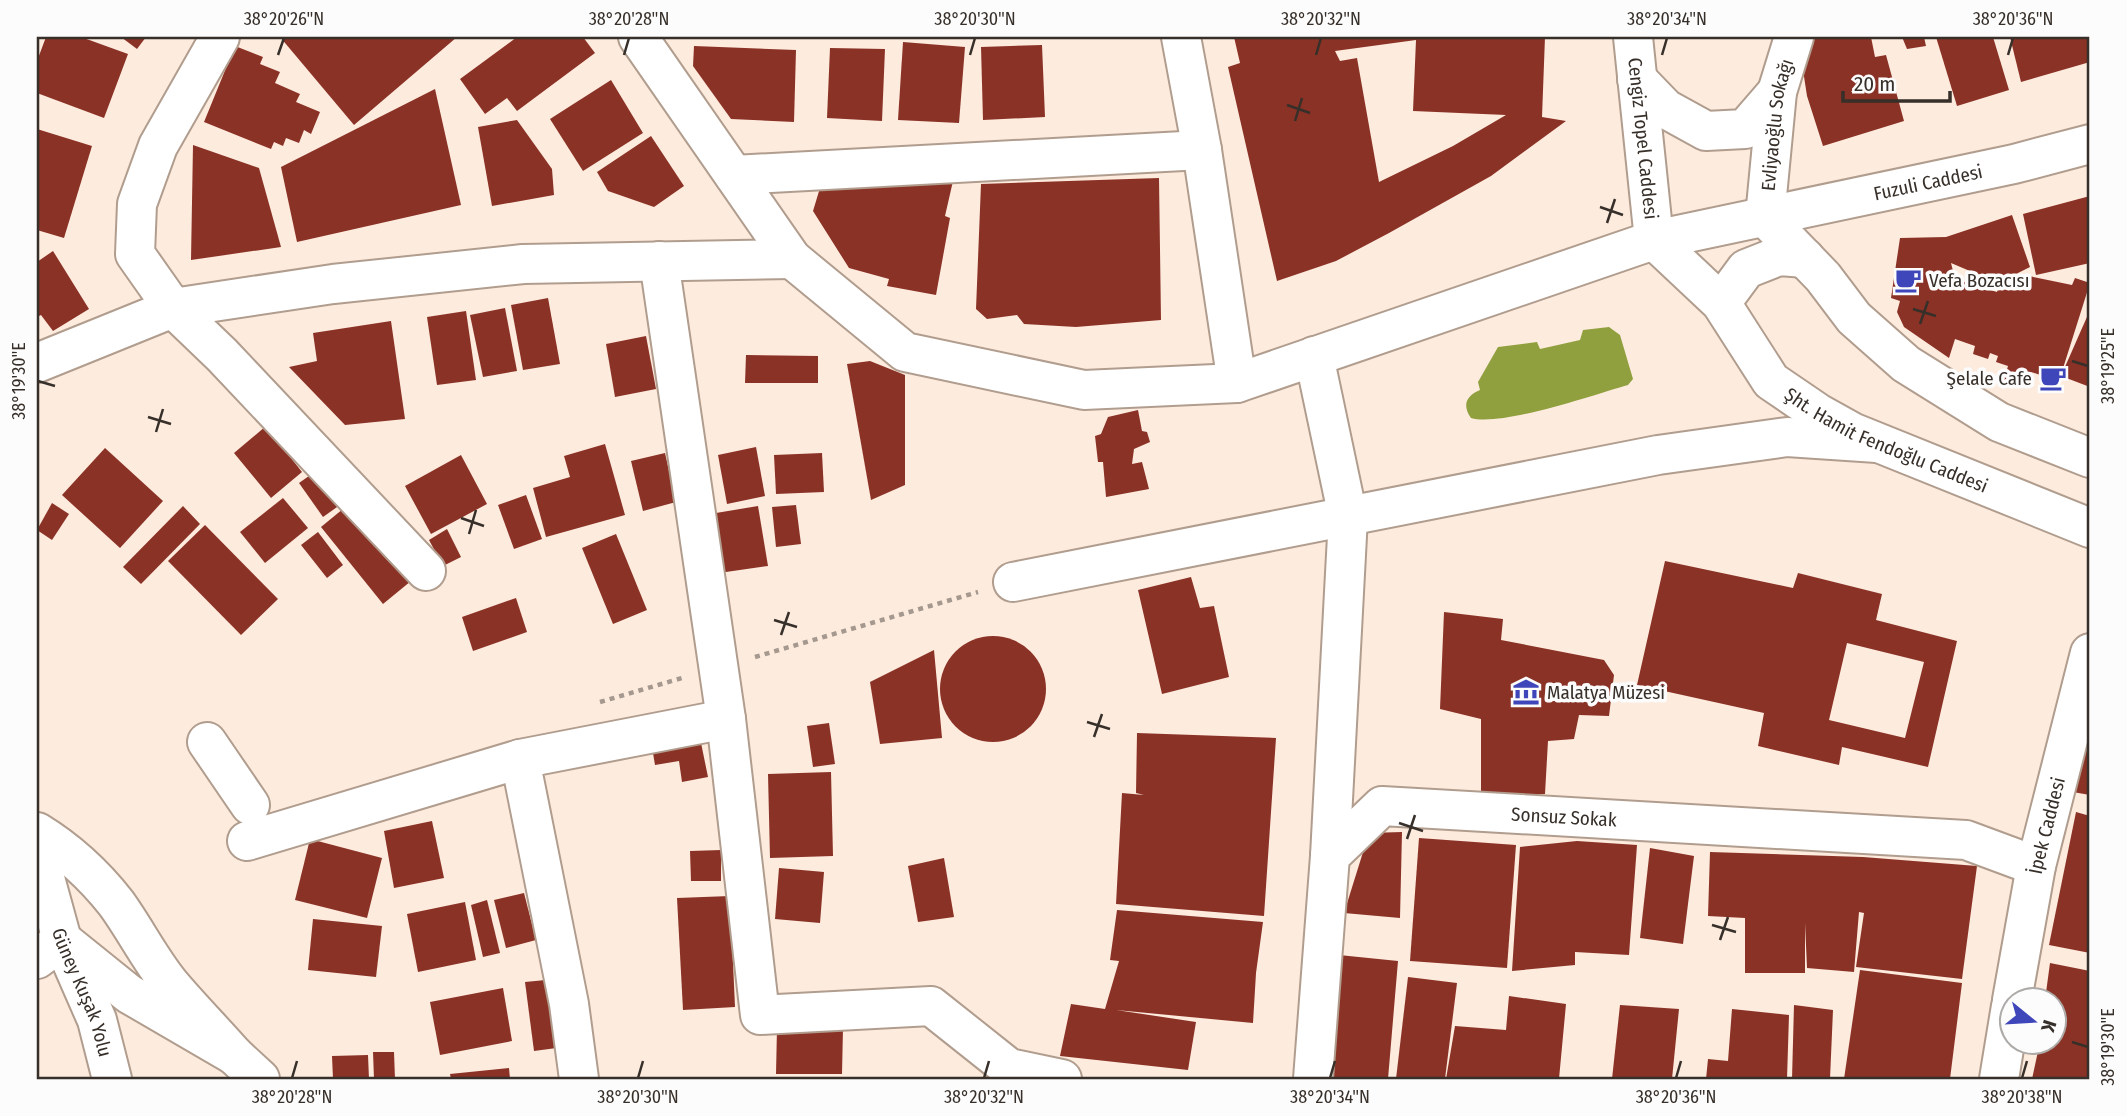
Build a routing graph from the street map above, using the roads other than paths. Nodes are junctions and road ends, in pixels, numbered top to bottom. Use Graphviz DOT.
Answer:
graph roads {
  1 [pos="220,37"];
  2 [pos="638,37"];
  3 [pos="1181,37"];
  4 [pos="1633,37"];
  5 [pos="1794,37"];
  6 [pos="1637,79"];
  7 [pos="1777,92"];
  8 [pos="2090,144"];
  9 [pos="1202,150"];
  10 [pos="734,175"];
  11 [pos="1765,217"];
  12 [pos="1654,240"];
  13 [pos="1805,258"];
  14 [pos="792,259"];
  15 [pos="659,261"];
  16 [pos="1721,303"];
  17 [pos="173,308"];
  18 [pos="1314,356"];
  19 [pos="37,363"];
  20 [pos="1237,383"];
  21 [pos="1879,443"];
  22 [pos="2090,458"];
  23 [pos="1348,517"];
  24 [pos="2090,528"];
  25 [pos="426,571"];
  26 [pos="1013,582"];
  27 [pos="2090,653"];
  28 [pos="726,719"];
  29 [pos="206,742"];
  30 [pos="520,759"];
  31 [pos="37,832"];
  32 [pos="1330,856"];
  33 [pos="37,866"];
  34 [pos="2036,866"];
  35 [pos="50,950"];
  36 [pos="2015,986"];
  37 [pos="2003,1056"];
  38 [pos="247,1067"];
  39 [pos="112,1079"];
  40 [pos="579,1079"];
  41 [pos="1062,1079"];
  42 [pos="1313,1079"];
  43 [pos="1999,1079"];
  1 -- 17 [label="street"];
  2 -- 10 [label="street, Fuzuli Caddesi"];
  3 -- 9 [label="street"];
  4 -- 6 [label="street, Cengiz Topel Caddesi"];
  5 -- 7 [label="street, Evliyaoğlu Sokağı"];
  6 -- 7 [label="street"];
  6 -- 12 [label="street, Cengiz Topel Caddesi"];
  7 -- 11 [label="street, Evliyaoğlu Sokağı"];
  8 -- 11 [label="street, Fuzuli Caddesi"];
  9 -- 10 [label="street"];
  9 -- 20 [label="street"];
  10 -- 14 [label="street, Fuzuli Caddesi"];
  11 -- 12 [label="street, Fuzuli Caddesi"];
  11 -- 13 [label="street"];
  12 -- 16 [label="street, Şht. Hamit Fendoğlu Caddesi"];
  12 -- 18 [label="street, Fuzuli Caddesi"];
  13 -- 16 [label="street"];
  13 -- 22 [label="street"];
  14 -- 15 [label="street"];
  14 -- 20 [label="street, Fuzuli Caddesi"];
  15 -- 17 [label="street"];
  15 -- 28 [label="street"];
  16 -- 21 [label="street, Şht. Hamit Fendoğlu Caddesi"];
  17 -- 19 [label="street"];
  17 -- 25 [label="street"];
  18 -- 20 [label="street, Fuzuli Caddesi"];
  18 -- 23 [label="street"];
  21 -- 23 [label="street"];
  21 -- 24 [label="street, Şht. Hamit Fendoğlu Caddesi"];
  23 -- 26 [label="street"];
  23 -- 32 [label="street"];
  27 -- 34 [label="street, İpek Caddesi"];
  28 -- 30 [label="street"];
  28 -- 41 [label="street"];
  29 -- 30 [label="street"];
  30 -- 40 [label="street"];
  31 -- 38 [label="street"];
  32 -- 34 [label="street, Sonsuz Sokak"];
  32 -- 42 [label="street"];
  33 -- 35 [label="street, Güney Kuşak Yolu"];
  34 -- 36 [label="street, İpek Caddesi"];
  35 -- 38 [label="street"];
  35 -- 39 [label="street, Güney Kuşak Yolu"];
  37 -- 43 [label="street"];
}
